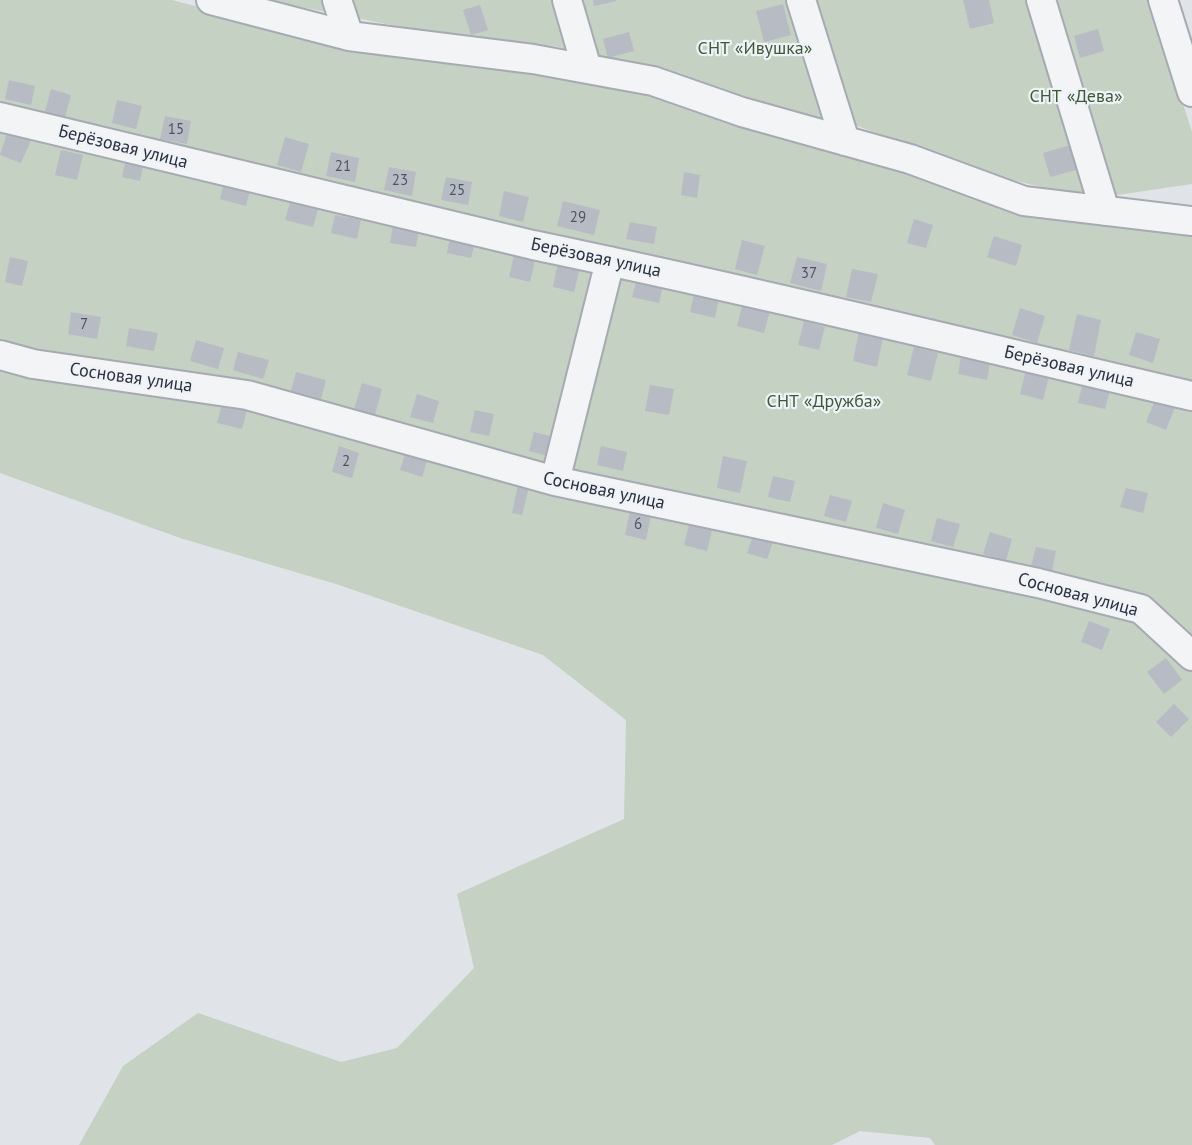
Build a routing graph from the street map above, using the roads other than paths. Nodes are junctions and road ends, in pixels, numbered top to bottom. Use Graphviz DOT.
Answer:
graph roads {
  1 [pos="211,0"];
  2 [pos="337,0"];
  3 [pos="567,0"];
  4 [pos="801,0"];
  5 [pos="1041,0"];
  6 [pos="1163,0"];
  7 [pos="349,36"];
  8 [pos="587,69"];
  9 [pos="1192,92"];
  10 [pos="0,117"];
  11 [pos="845,141"];
  12 [pos="1105,211"];
  13 [pos="1192,221"];
  14 [pos="610,261"];
  15 [pos="0,355"];
  16 [pos="1192,396"];
  17 [pos="555,481"];
  18 [pos="1192,656"];
  1 -- 7 [label="lane"];
  2 -- 7 [label="lane"];
  3 -- 8 [label="lane"];
  4 -- 11 [label="lane"];
  5 -- 12 [label="lane"];
  6 -- 9 [label="lane"];
  7 -- 8 [label="lane"];
  8 -- 11 [label="lane"];
  10 -- 14 [label="lane, Берёзовая улица"];
  11 -- 12 [label="lane"];
  12 -- 13 [label="lane"];
  14 -- 16 [label="lane, Берёзовая улица"];
  14 -- 17 [label="lane"];
  15 -- 17 [label="lane, Сосновая улица"];
  17 -- 18 [label="lane, Сосновая улица"];
}
